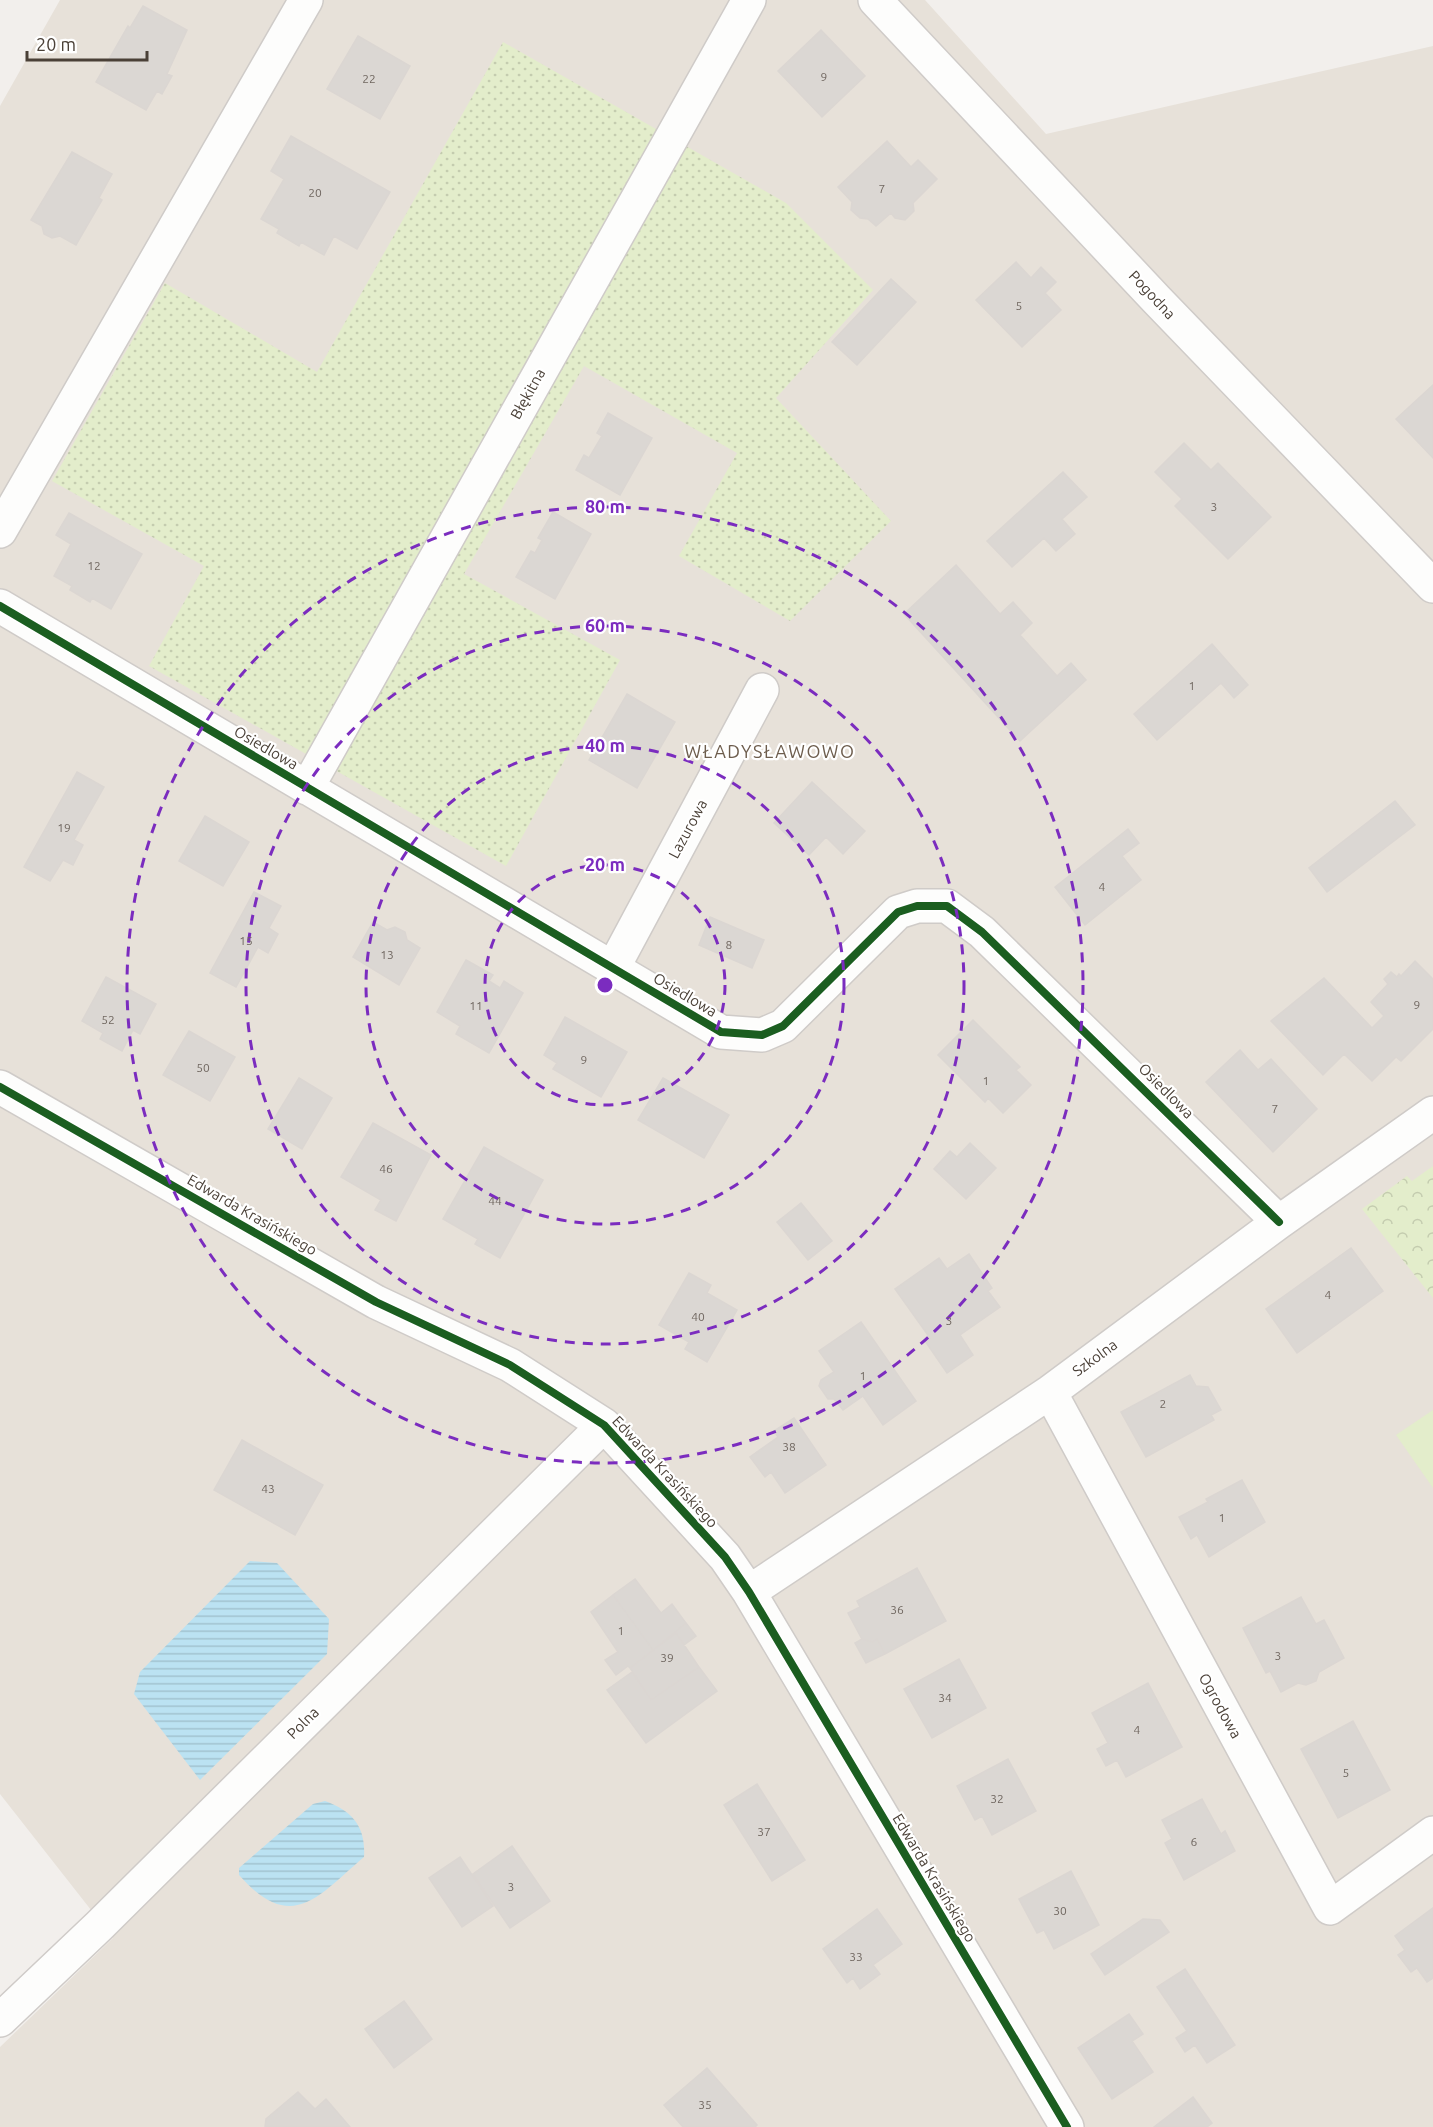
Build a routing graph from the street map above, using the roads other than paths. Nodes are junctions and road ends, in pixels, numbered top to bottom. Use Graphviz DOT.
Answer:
graph roads {
  1 [pos="306,0"];
  2 [pos="749,0"];
  3 [pos="875,0"];
  4 [pos="0,531"];
  5 [pos="1433,586"];
  6 [pos="1,607"];
  7 [pos="762,690"];
  8 [pos="307,788"];
  9 [pos="613,968"];
  10 [pos="0,1087"];
  11 [pos="1433,1113"];
  12 [pos="1279,1222"];
  13 [pos="1050,1392"];
  14 [pos="604,1425"];
  15 [pos="748,1592"];
  16 [pos="1433,1833"];
  17 [pos="0,2020"];
  18 [pos="1067,2127"];
  1 -- 4 [label="street"];
  2 -- 8 [label="street, Błękitna"];
  3 -- 5 [label="street, Pogodna"];
  6 -- 8 [label="street, Osiedlowa"];
  7 -- 9 [label="street, Lazurowa"];
  8 -- 9 [label="street, Osiedlowa"];
  9 -- 12 [label="street, Osiedlowa"];
  10 -- 14 [label="street, Edwarda Krasińskiego"];
  11 -- 12 [label="street, Szkolna"];
  12 -- 13 [label="street, Szkolna"];
  13 -- 15 [label="street, Szkolna"];
  13 -- 16 [label="street, Ogrodowa"];
  14 -- 15 [label="street, Edwarda Krasińskiego"];
  14 -- 17 [label="street, Polna"];
  15 -- 18 [label="street, Edwarda Krasińskiego"];
}
